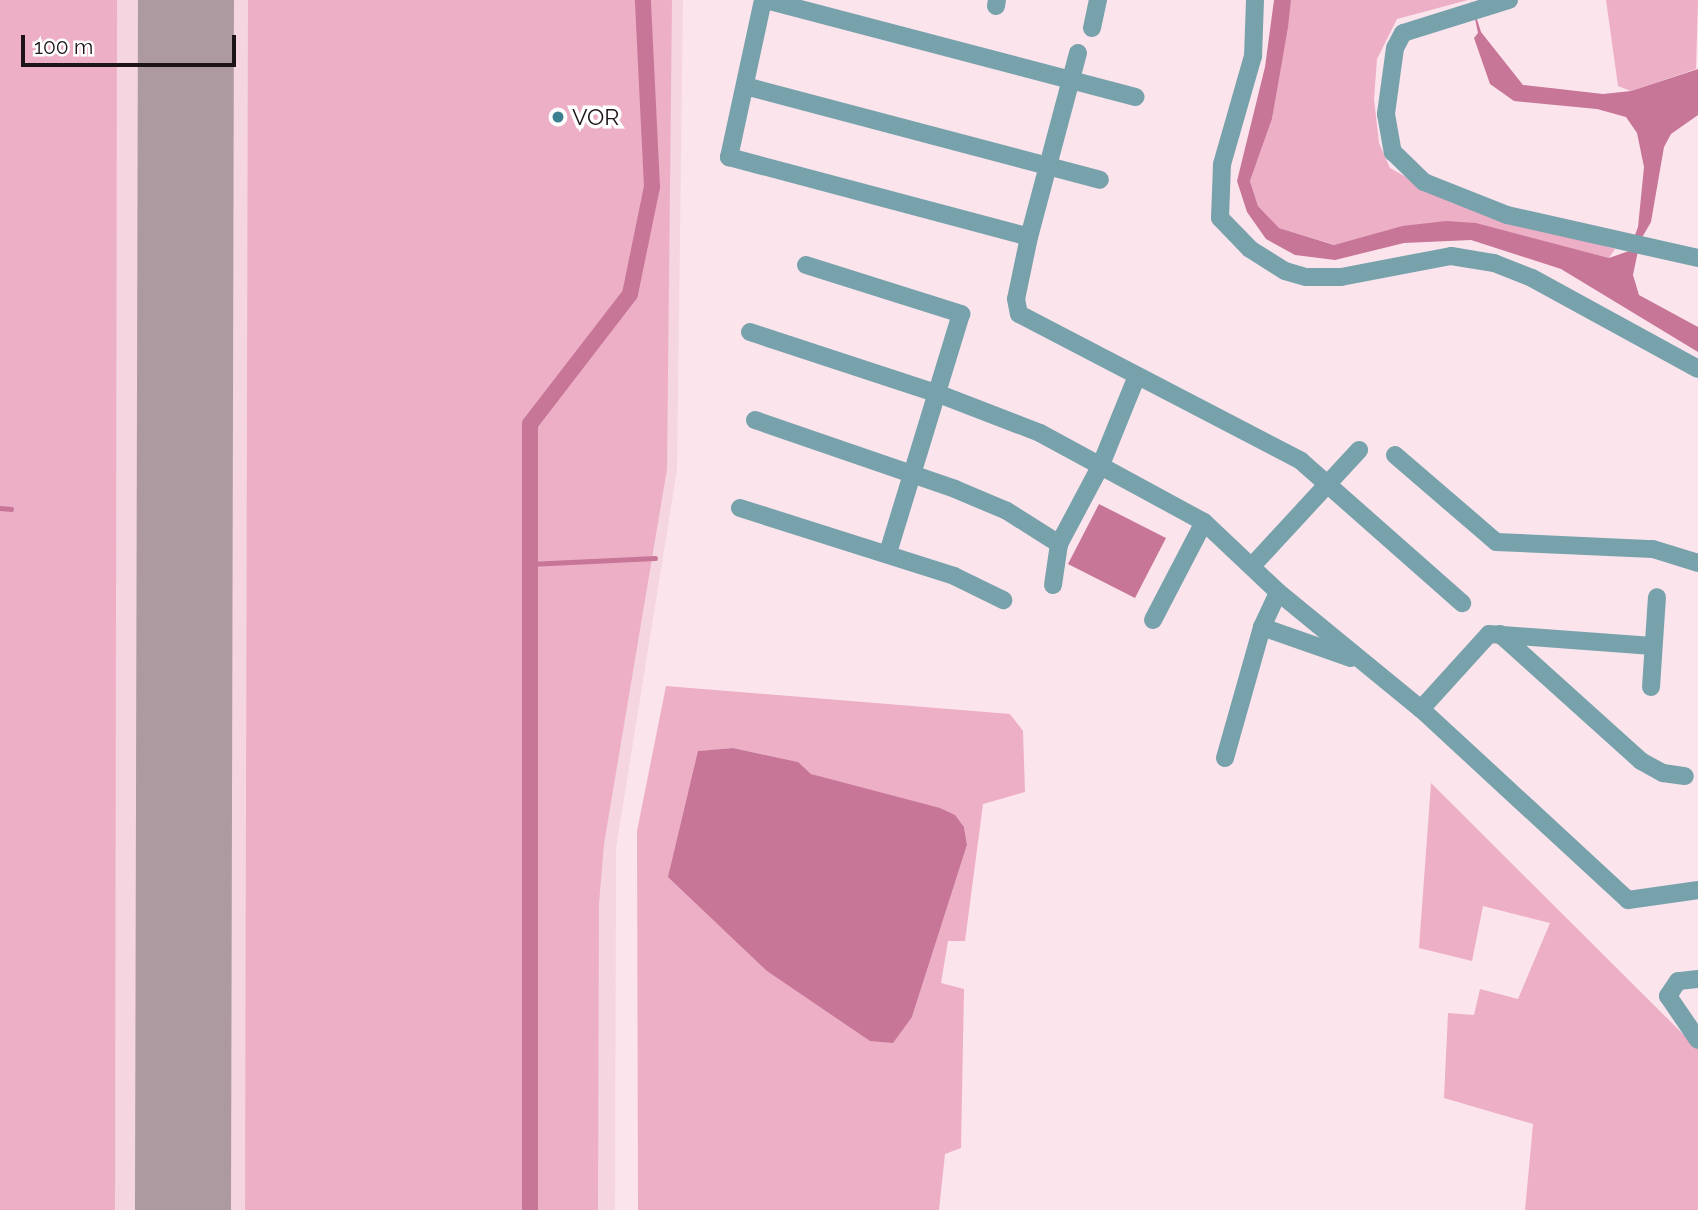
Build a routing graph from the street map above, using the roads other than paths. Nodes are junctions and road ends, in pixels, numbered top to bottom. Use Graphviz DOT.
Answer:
graph roads {
  1 [pos="764,0"];
  2 [pos="1098,0"];
  3 [pos="1255,0"];
  4 [pos="1509,0"];
  5 [pos="1092,28"];
  6 [pos="1078,53"];
  7 [pos="1070,80"];
  8 [pos="745,86"];
  9 [pos="1135,97"];
  10 [pos="1049,166"];
  11 [pos="1100,180"];
  12 [pos="1029,237"];
  13 [pos="1698,258"];
  14 [pos="806,265"];
  15 [pos="750,332"];
  16 [pos="1698,369"];
  17 [pos="1137,376"];
  18 [pos="939,394"];
  19 [pos="755,421"];
  20 [pos="1359,450"];
  21 [pos="1395,455"];
  22 [pos="1100,467"];
  23 [pos="912,475"];
  24 [pos="1328,484"];
  25 [pos="740,508"];
  26 [pos="1204,522"];
  27 [pos="1059,544"];
  28 [pos="888,553"];
  29 [pos="1698,563"];
  30 [pos="1252,566"];
  31 [pos="1053,585"];
  32 [pos="1278,592"];
  33 [pos="1657,597"];
  34 [pos="1003,600"];
  35 [pos="1462,603"];
  36 [pos="1153,620"];
  37 [pos="1262,626"];
  38 [pos="1500,634"];
  39 [pos="1653,646"];
  40 [pos="1363,662"];
  41 [pos="1651,687"];
  42 [pos="1421,709"];
  43 [pos="1225,758"];
  44 [pos="1685,776"];
  45 [pos="1698,890"];
  46 [pos="1698,979"];
  47 [pos="1698,1040"];
  1 -- 7 [label="street"];
  1 -- 8 [label="street"];
  2 -- 5 [label="street"];
  3 -- 16 [label="street"];
  4 -- 13 [label="street"];
  6 -- 7 [label="street"];
  7 -- 9 [label="street"];
  7 -- 10 [label="street"];
  8 -- 10 [label="street"];
  8 -- 12 [label="street"];
  10 -- 11 [label="street"];
  10 -- 12 [label="street"];
  12 -- 17 [label="street"];
  14 -- 18 [label="street"];
  15 -- 18 [label="street"];
  17 -- 22 [label="street"];
  17 -- 24 [label="street"];
  18 -- 22 [label="street"];
  18 -- 23 [label="street"];
  19 -- 23 [label="street"];
  20 -- 24 [label="street"];
  21 -- 29 [label="street"];
  22 -- 26 [label="street"];
  22 -- 27 [label="street"];
  23 -- 27 [label="street"];
  23 -- 28 [label="street"];
  24 -- 30 [label="street"];
  24 -- 35 [label="street"];
  25 -- 28 [label="street"];
  26 -- 30 [label="street"];
  26 -- 36 [label="street"];
  27 -- 31 [label="street"];
  28 -- 34 [label="street"];
  30 -- 32 [label="street"];
  32 -- 37 [label="street"];
  32 -- 40 [label="street"];
  33 -- 39 [label="street"];
  37 -- 40 [label="street"];
  37 -- 43 [label="street"];
  38 -- 39 [label="street"];
  38 -- 42 [label="street"];
  38 -- 44 [label="street"];
  39 -- 41 [label="street"];
  40 -- 42 [label="street"];
  42 -- 45 [label="street"];
  46 -- 47 [label="street"];
}
